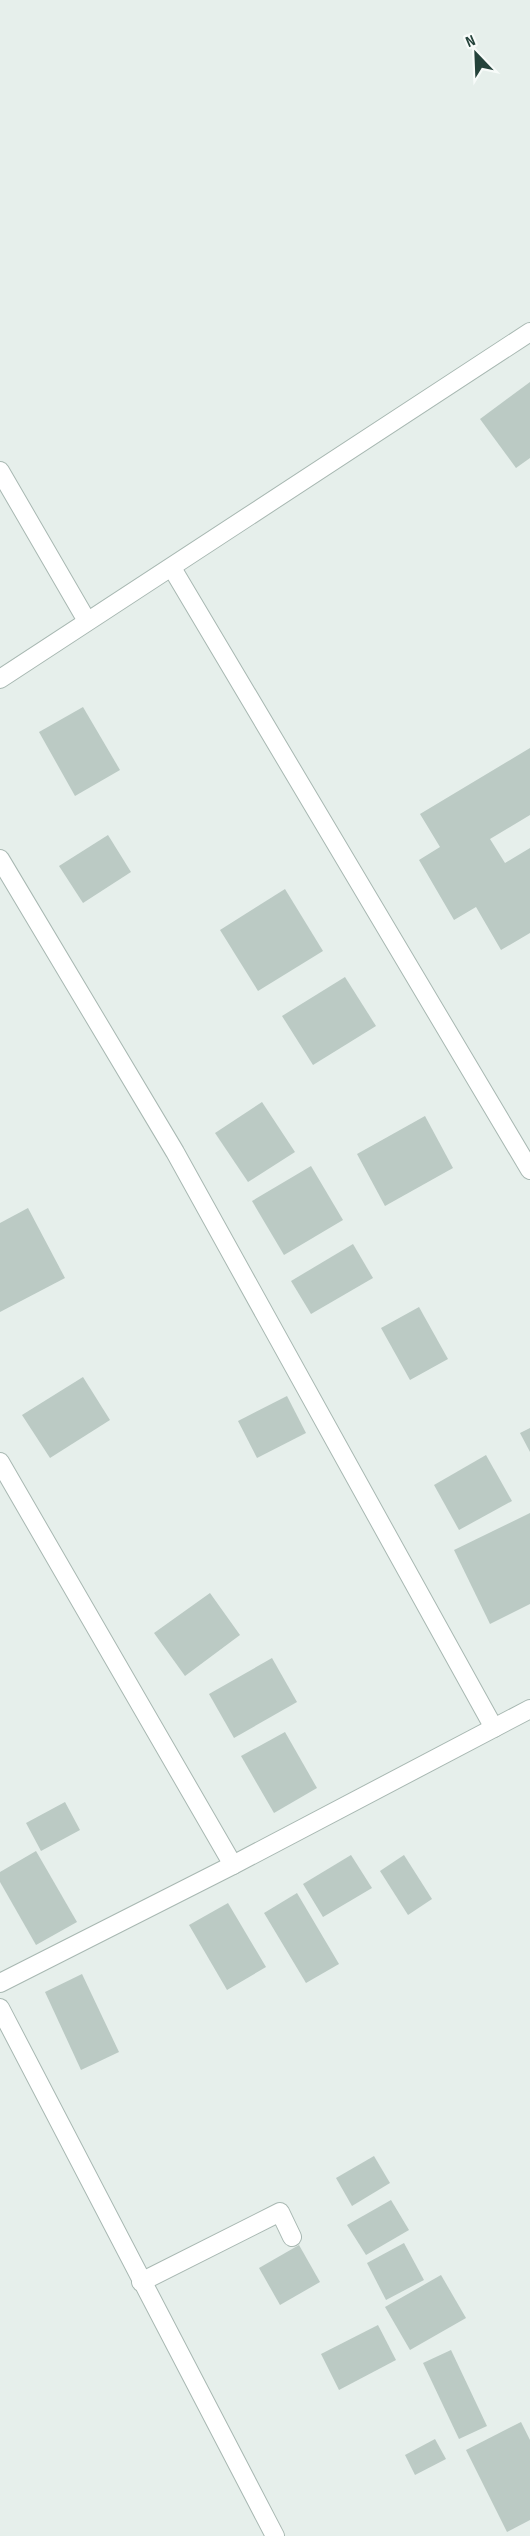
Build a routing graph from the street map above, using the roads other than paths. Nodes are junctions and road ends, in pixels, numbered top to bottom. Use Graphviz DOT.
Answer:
graph roads {
  1 [pos="530,332"];
  2 [pos="0,471"];
  3 [pos="172,568"];
  4 [pos="87,621"];
  5 [pos="0,679"];
  6 [pos="0,859"];
  7 [pos="530,1170"];
  8 [pos="0,1462"];
  9 [pos="530,1709"];
  10 [pos="494,1728"];
  11 [pos="233,1865"];
  12 [pos="0,1983"];
  13 [pos="0,2008"];
  14 [pos="292,2237"];
  15 [pos="141,2282"];
  16 [pos="275,2536"];
  1 -- 3 [label="street"];
  2 -- 4 [label="street"];
  3 -- 4 [label="street"];
  3 -- 7 [label="street"];
  4 -- 5 [label="street"];
  6 -- 10 [label="street"];
  8 -- 11 [label="street"];
  9 -- 10 [label="street"];
  10 -- 11 [label="street"];
  11 -- 12 [label="street"];
  13 -- 15 [label="street"];
  14 -- 15 [label="street"];
  15 -- 16 [label="street"];
}
